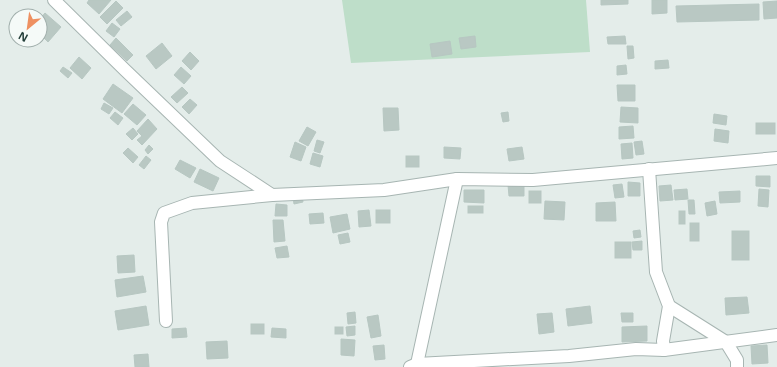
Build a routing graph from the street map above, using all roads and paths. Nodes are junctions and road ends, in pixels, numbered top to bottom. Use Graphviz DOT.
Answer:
graph roads {
  1 [pos="54,0"];
  2 [pos="777,158"];
  3 [pos="649,169"];
  4 [pos="458,179"];
  5 [pos="272,195"];
  6 [pos="670,306"];
  7 [pos="166,321"];
  8 [pos="777,335"];
  9 [pos="726,342"];
  10 [pos="664,350"];
  11 [pos="413,366"];
  12 [pos="737,367"];
  1 -- 5 [label="street"];
  2 -- 3 [label="street"];
  3 -- 4 [label="street"];
  3 -- 6 [label="street"];
  4 -- 5 [label="street"];
  4 -- 11 [label="street"];
  5 -- 7 [label="street"];
  6 -- 9 [label="street"];
  6 -- 10 [label="street"];
  8 -- 9 [label="street"];
  9 -- 10 [label="street"];
  9 -- 12 [label="street"];
  10 -- 11 [label="street"];
}
